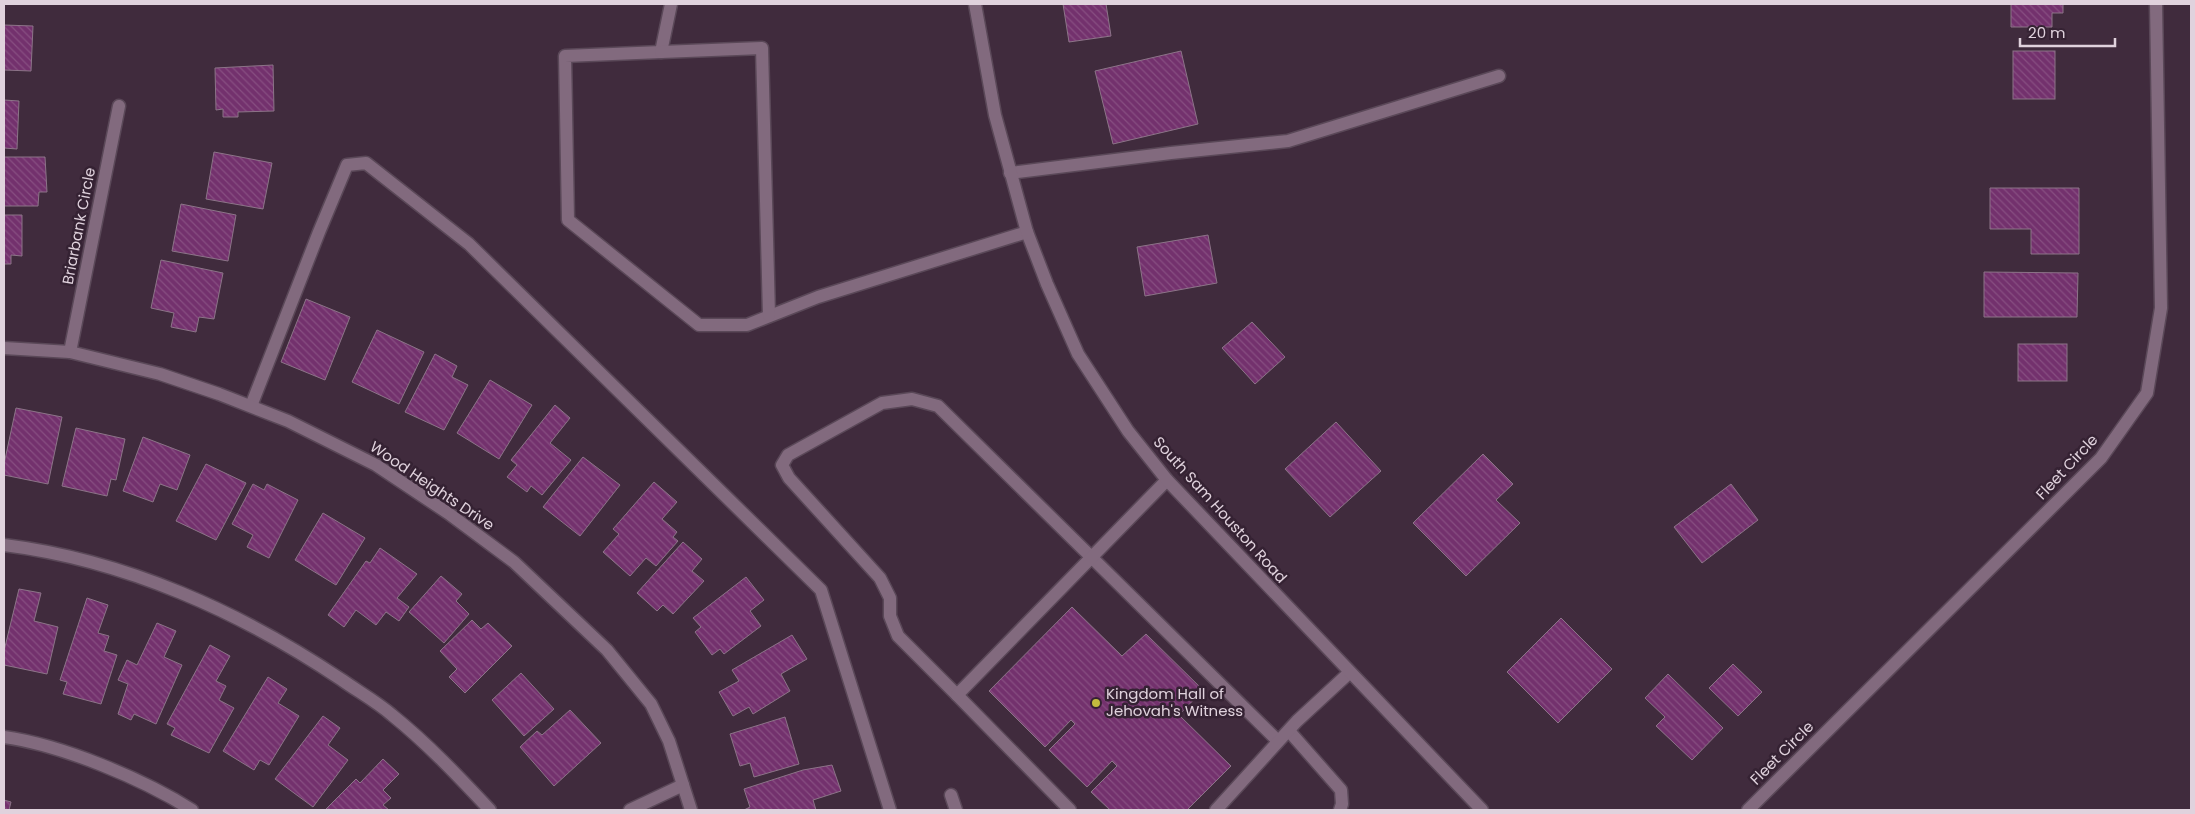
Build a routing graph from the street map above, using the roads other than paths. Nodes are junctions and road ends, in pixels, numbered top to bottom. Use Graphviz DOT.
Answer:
graph roads {
  1 [pos="671,4"];
  2 [pos="975,4"];
  3 [pos="2156,4"];
  4 [pos="661,52"];
  5 [pos="1499,76"];
  6 [pos="119,106"];
  7 [pos="1010,173"];
  8 [pos="1027,232"];
  9 [pos="769,315"];
  10 [pos="4,348"];
  11 [pos="70,352"];
  12 [pos="250,406"];
  13 [pos="1167,480"];
  14 [pos="4,545"];
  15 [pos="1092,556"];
  16 [pos="1349,673"];
  17 [pos="956,695"];
  18 [pos="1289,731"];
  19 [pos="4,737"];
  20 [pos="1278,741"];
  21 [pos="684,785"];
  22 [pos="951,795"];
  23 [pos="192,810"];
  24 [pos="490,810"];
  25 [pos="630,810"];
  26 [pos="690,810"];
  27 [pos="890,810"];
  28 [pos="956,810"];
  29 [pos="1070,810"];
  30 [pos="1216,810"];
  31 [pos="1340,810"];
  32 [pos="1482,810"];
  33 [pos="1748,810"];
  1 -- 4 [label="street"];
  2 -- 7 [label="street, South Sam Houston Road"];
  3 -- 33 [label="street, Fleet Circle"];
  4 -- 9 [label="street"];
  4 -- 9 [label="street"];
  5 -- 7 [label="street"];
  6 -- 11 [label="street, Briarbank Circle"];
  7 -- 8 [label="street, South Sam Houston Road"];
  8 -- 9 [label="street"];
  8 -- 13 [label="street, South Sam Houston Road"];
  10 -- 11 [label="street, Wood Heights Drive"];
  11 -- 12 [label="street, Wood Heights Drive"];
  12 -- 21 [label="street, Wood Heights Drive"];
  12 -- 27 [label="street"];
  13 -- 15 [label="street"];
  13 -- 16 [label="street, South Sam Houston Road"];
  14 -- 24 [label="street"];
  15 -- 17 [label="street"];
  15 -- 17 [label="street"];
  15 -- 20 [label="street"];
  16 -- 18 [label="street"];
  16 -- 32 [label="street, South Sam Houston Road"];
  17 -- 29 [label="street"];
  18 -- 20 [label="street"];
  18 -- 31 [label="street"];
  19 -- 23 [label="street"];
  20 -- 30 [label="street"];
  21 -- 25 [label="street"];
  21 -- 26 [label="street, Wood Heights Drive"];
  22 -- 28 [label="street"];
}
